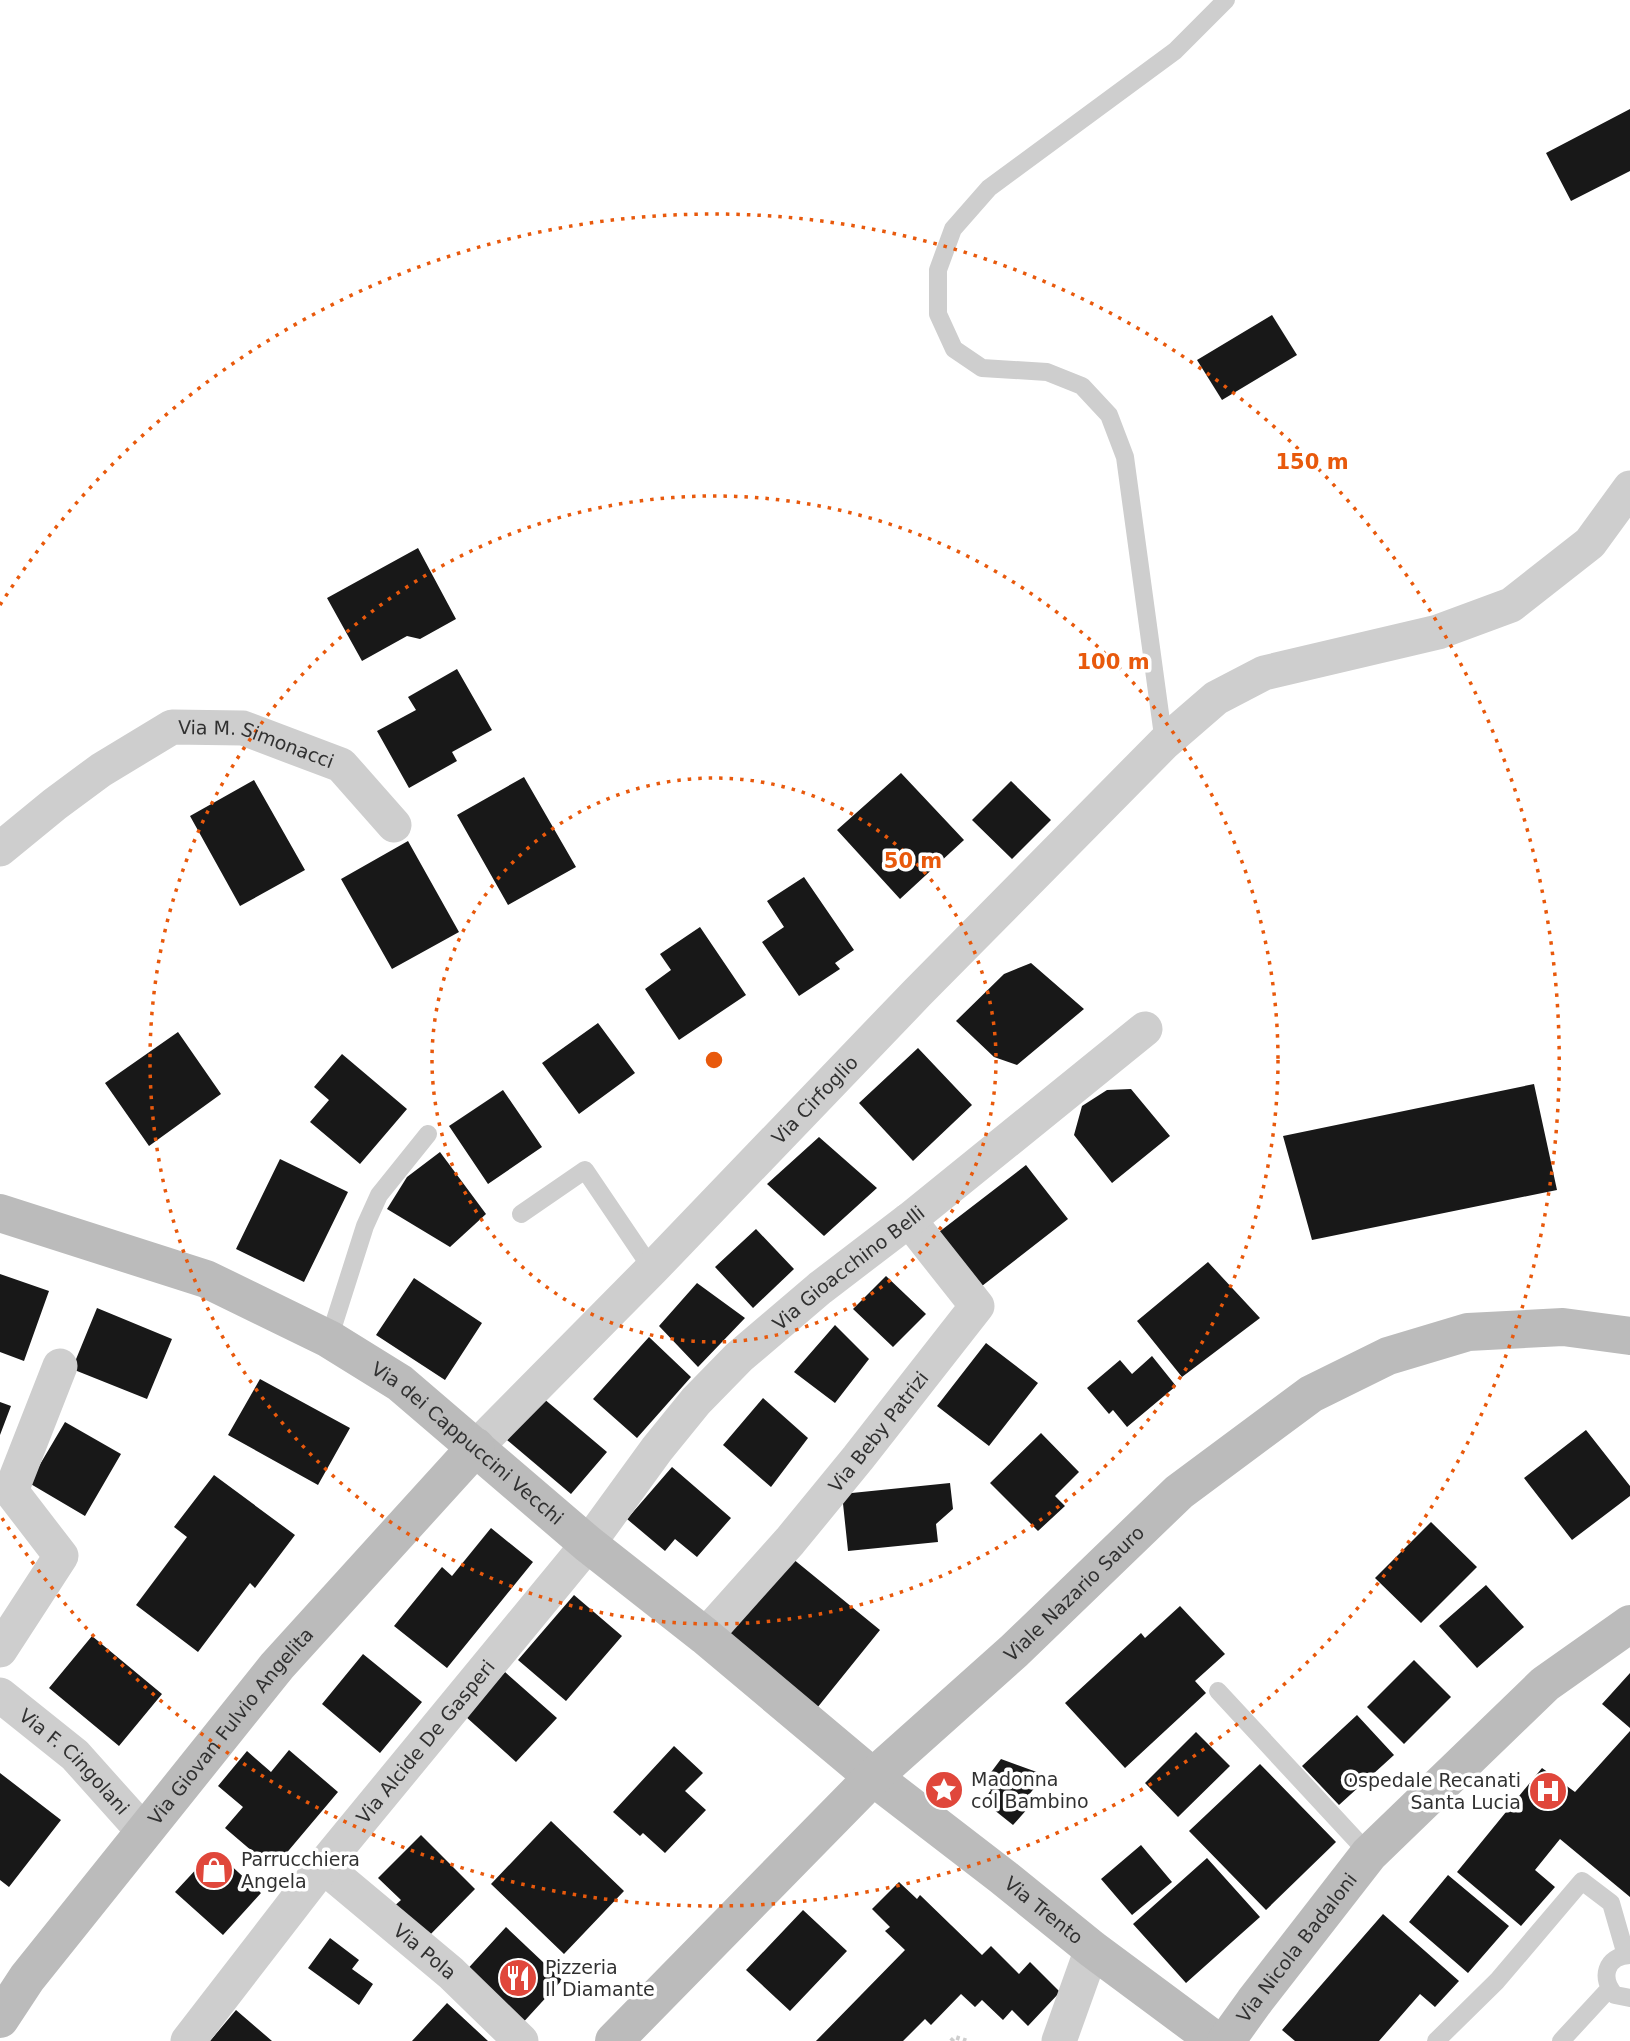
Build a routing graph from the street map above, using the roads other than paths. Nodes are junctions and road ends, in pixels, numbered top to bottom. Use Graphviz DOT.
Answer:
graph roads {
  1 [pos="1226,0"];
  2 [pos="1630,488"];
  3 [pos="1158,749"];
  4 [pos="394,825"];
  5 [pos="0,849"];
  6 [pos="1145,1030"];
  7 [pos="428,1135"];
  8 [pos="0,1213"];
  9 [pos="521,1214"];
  10 [pos="909,1220"];
  11 [pos="652,1269"];
  12 [pos="1630,1336"];
  13 [pos="329,1339"];
  14 [pos="60,1366"];
  15 [pos="476,1447"];
  16 [pos="588,1544"];
  17 [pos="1630,1624"];
  18 [pos="705,1636"];
  19 [pos="0,1650"];
  20 [pos="1218,1691"];
  21 [pos="0,1695"];
  22 [pos="873,1777"];
  23 [pos="144,1832"];
  24 [pos="1369,1854"];
  25 [pos="323,1866"];
  26 [pos="1092,1949"];
  27 [pos="1628,1955"];
  28 [pos="1609,1989"];
  29 [pos="1630,1998"];
  30 [pos="0,2020"];
  31 [pos="188,2041"];
  32 [pos="521,2041"];
  33 [pos="614,2041"];
  34 [pos="1059,2041"];
  35 [pos="1216,2041"];
  36 [pos="1226,2041"];
  37 [pos="1436,2041"];
  38 [pos="1561,2041"];
  1 -- 3 [label="lane"];
  2 -- 3 [label="street, Via Cirfoglio"];
  3 -- 11 [label="street, Via Cirfoglio"];
  4 -- 5 [label="street, Via M. Simonacci"];
  6 -- 10 [label="street, Via Gioacchino Belli"];
  7 -- 13 [label="lane"];
  8 -- 13 [label="street, Via dei Cappuccini Vecchi"];
  9 -- 11 [label="lane"];
  10 -- 16 [label="street, Via Gioacchino Belli"];
  10 -- 18 [label="street, Via Beby Patrizi"];
  11 -- 15 [label="street, Via Cirfoglio"];
  12 -- 22 [label="street, Viale Nazario Sauro"];
  13 -- 15 [label="street, Via dei Cappuccini Vecchi"];
  14 -- 19 [label="street"];
  15 -- 16 [label="street, Via dei Cappuccini Vecchi"];
  15 -- 23 [label="street, Via Giovan Fulvio Angelita"];
  16 -- 18 [label="street, Via dei Cappuccini Vecchi"];
  16 -- 25 [label="street, Via Alcide De Gasperi"];
  17 -- 24 [label="street, Via Nicola Badaloni"];
  18 -- 22 [label="street, Via dei Cappuccini Vecchi"];
  20 -- 24 [label="lane, Via Nicola Badaloni"];
  21 -- 23 [label="street, Via F. Cingolani"];
  22 -- 26 [label="street, Via Trento"];
  22 -- 33 [label="street, Viale Nazario Sauro"];
  23 -- 30 [label="street, Via Giovan Fulvio Angelita"];
  24 -- 36 [label="street, Via Nicola Badaloni"];
  25 -- 31 [label="street, Via Alcide De Gasperi"];
  25 -- 32 [label="street, Via Pola"];
  26 -- 34 [label="street"];
  26 -- 35 [label="street, Via Trento"];
  27 -- 28 [label="lane"];
  27 -- 37 [label="lane"];
  28 -- 29 [label="lane"];
  28 -- 38 [label="lane"];
}
